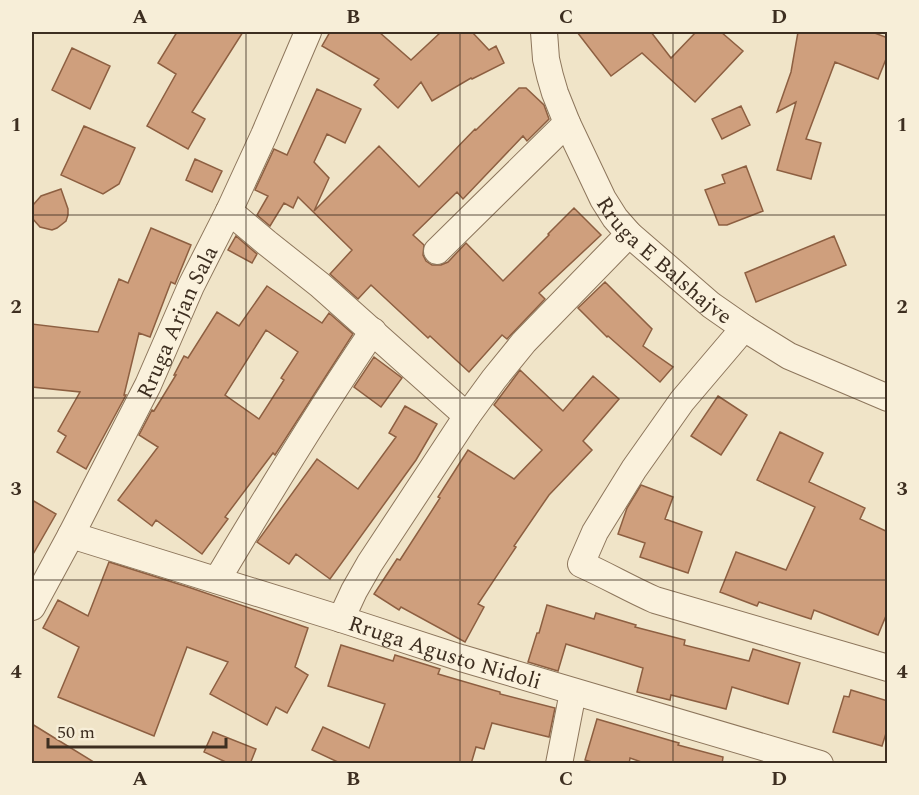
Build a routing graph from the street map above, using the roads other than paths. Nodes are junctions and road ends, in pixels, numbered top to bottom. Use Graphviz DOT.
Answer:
graph roads {
  1 [pos="308,32"];
  2 [pos="543,32"];
  3 [pos="567,123"];
  4 [pos="229,210"];
  5 [pos="629,234"];
  6 [pos="437,252"];
  7 [pos="744,328"];
  8 [pos="373,332"];
  9 [pos="888,398"];
  10 [pos="467,416"];
  11 [pos="71,534"];
  12 [pos="217,580"];
  13 [pos="32,607"];
  14 [pos="341,619"];
  15 [pos="888,668"];
  16 [pos="573,692"];
  17 [pos="559,764"];
  18 [pos="820,764"];
  1 -- 4 [label="street, Rruga Arjan Sala"];
  2 -- 3 [label="street, Rruga E Balshajve"];
  3 -- 5 [label="street, Rruga E Balshajve"];
  3 -- 6 [label="street"];
  4 -- 8 [label="street"];
  4 -- 11 [label="street, Rruga Arjan Sala"];
  5 -- 7 [label="street, Rruga E Balshajve"];
  5 -- 10 [label="street"];
  7 -- 9 [label="street, Rruga E Balshajve"];
  7 -- 15 [label="street"];
  8 -- 10 [label="street"];
  8 -- 12 [label="street"];
  10 -- 14 [label="street"];
  11 -- 12 [label="street, Rruga Agusto Nidoli"];
  11 -- 13 [label="street, Rruga Arjan Sala"];
  12 -- 14 [label="street, Rruga Agusto Nidoli"];
  14 -- 16 [label="street, Rruga Agusto Nidoli"];
  16 -- 17 [label="street"];
  16 -- 18 [label="street, Rruga Agusto Nidoli"];
}
